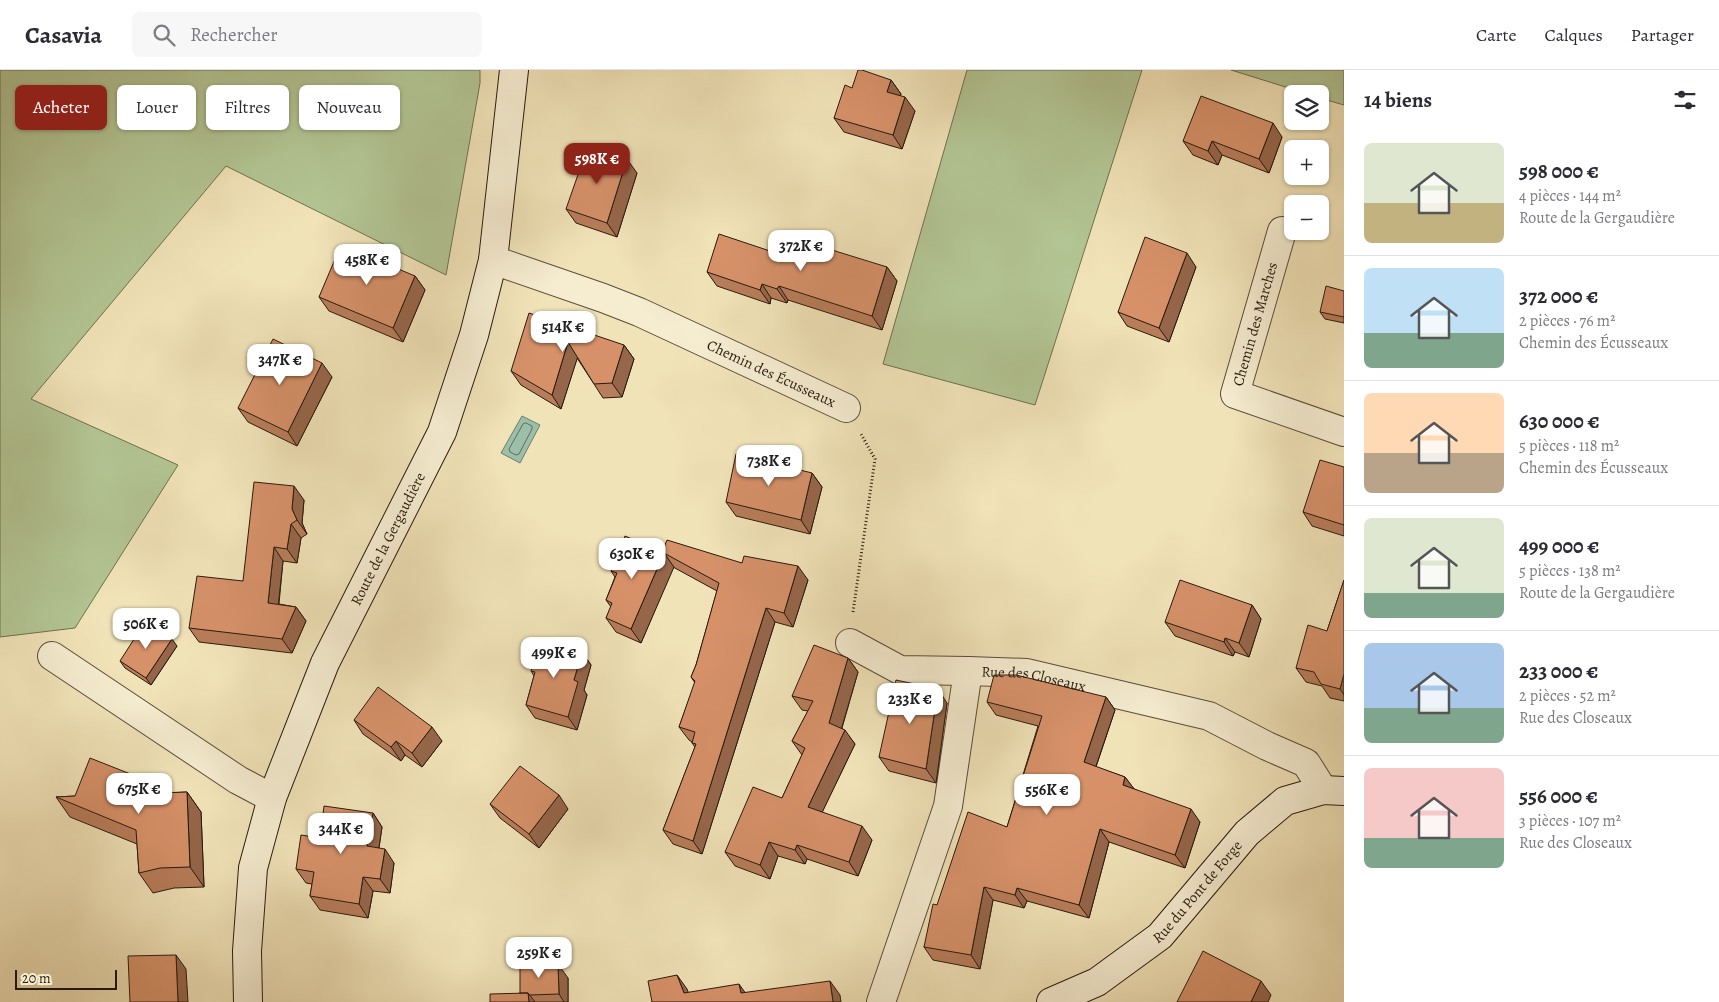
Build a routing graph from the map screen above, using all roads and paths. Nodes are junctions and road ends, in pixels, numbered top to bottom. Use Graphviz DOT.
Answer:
graph roads {
  1 [pos="514,70"];
  2 [pos="1282,230"];
  3 [pos="493,260"];
  4 [pos="846,408"];
  5 [pos="1344,432"];
  6 [pos="850,642"];
  7 [pos="52,656"];
  8 [pos="968,671"];
  9 [pos="1334,791"];
  10 [pos="272,798"];
  11 [pos="248,1002"];
  12 [pos="881,1002"];
  13 [pos="1051,1002"];
  1 -- 3 [label="street, Route de la Gergaudière"];
  2 -- 5 [label="street, Chemin des Marches"];
  3 -- 4 [label="street, Chemin des Écusseaux"];
  3 -- 10 [label="street, Route de la Gergaudière"];
  4 -- 6 [label="path, Chemin des Écusseaux"];
  6 -- 8 [label="street"];
  7 -- 10 [label="street"];
  8 -- 9 [label="street, Rue des Closeaux"];
  8 -- 12 [label="street, Rue des Closeaux"];
  9 -- 13 [label="street, Rue du Pont de Forge"];
  10 -- 11 [label="street, Route de la Gergaudière"];
}
